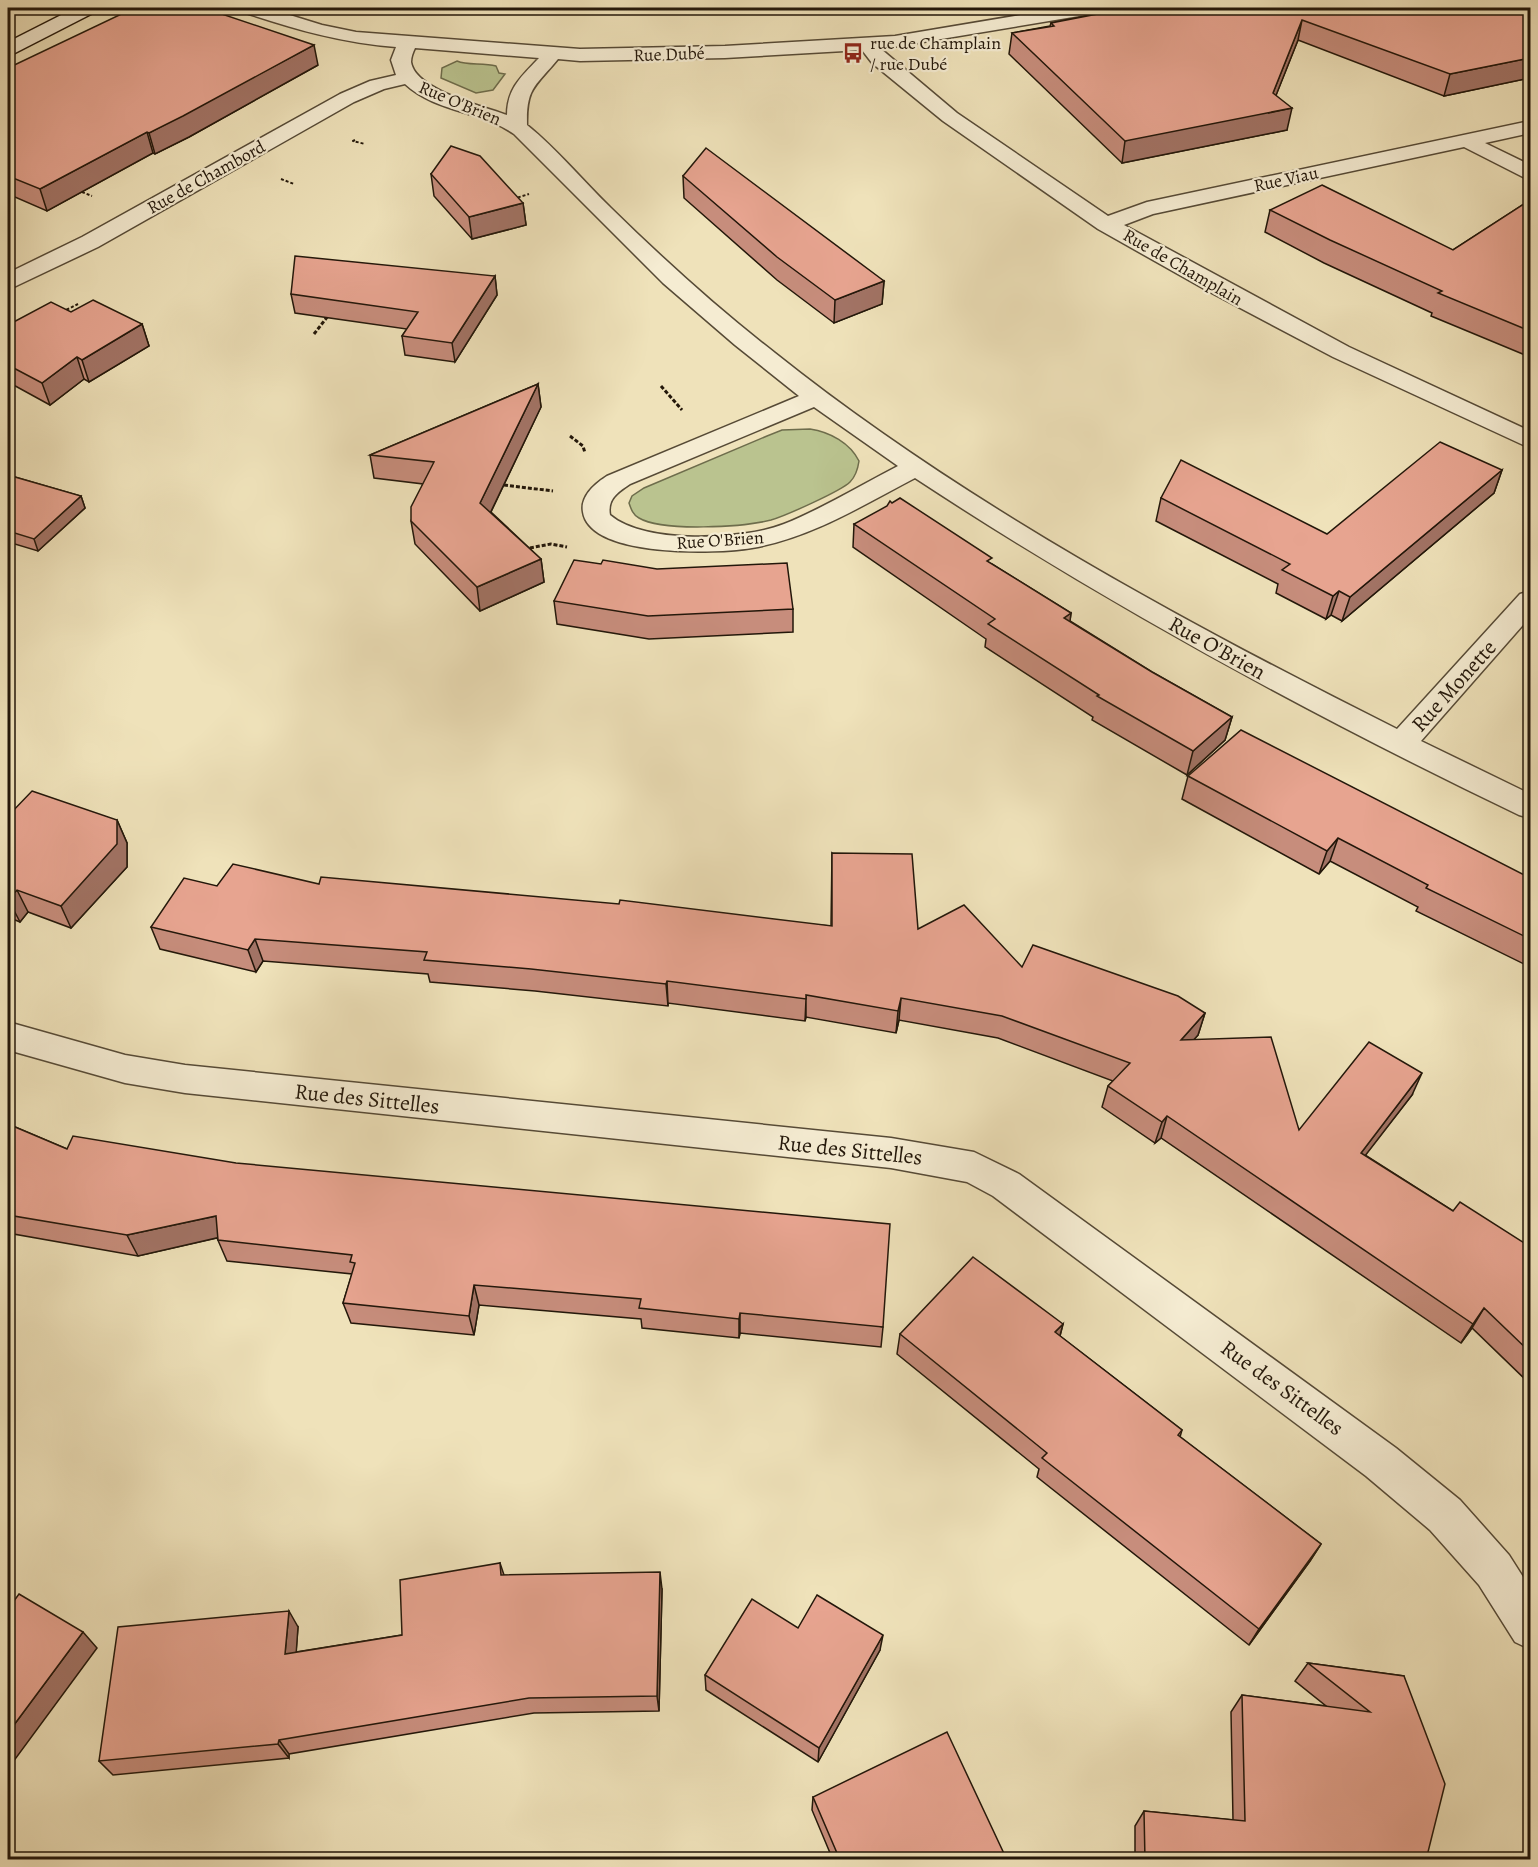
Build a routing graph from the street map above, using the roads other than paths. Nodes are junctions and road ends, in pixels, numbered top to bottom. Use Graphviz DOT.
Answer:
graph roads {
  1 [pos="88,8"];
  2 [pos="250,8"];
  3 [pos="1091,8"];
  4 [pos="407,42"];
  5 [pos="867,44"];
  6 [pos="8,49"];
  7 [pos="553,53"];
  8 [pos="407,78"];
  9 [pos="517,127"];
  10 [pos="1530,127"];
  11 [pos="1467,140"];
  12 [pos="1530,173"];
  13 [pos="1106,224"];
  14 [pos="8,281"];
  15 [pos="817,397"];
  16 [pos="1530,440"];
  17 [pos="916,467"];
  18 [pos="1530,600"];
  19 [pos="1401,744"];
  20 [pos="1530,807"];
  21 [pos="8,1036"];
  22 [pos="1530,1627"];
  1 -- 6 [label="street"];
  2 -- 4 [label="street, Rue Dubé"];
  3 -- 5 [label="street, Rue Dubé"];
  4 -- 7 [label="street, Rue Dubé"];
  4 -- 8 [label="street, Rue O'Brien"];
  5 -- 7 [label="street, Rue Dubé"];
  5 -- 13 [label="street, Rue de Champlain"];
  7 -- 9 [label="street, Rue O'Brien"];
  8 -- 9 [label="street, Rue O'Brien"];
  8 -- 14 [label="street, Rue de Chambord"];
  9 -- 15 [label="street, Rue O'Brien"];
  10 -- 11 [label="street, Rue Viau"];
  11 -- 12 [label="street"];
  11 -- 13 [label="street, Rue Viau"];
  13 -- 16 [label="street, Rue de Champlain"];
  15 -- 17 [label="street, Rue O'Brien"];
  15 -- 17 [label="street, Rue O'Brien"];
  17 -- 19 [label="street, Rue O'Brien"];
  18 -- 19 [label="street, Rue Monette"];
  19 -- 20 [label="street, Rue O'Brien"];
  21 -- 22 [label="street, Rue des Sittelles"];
}
